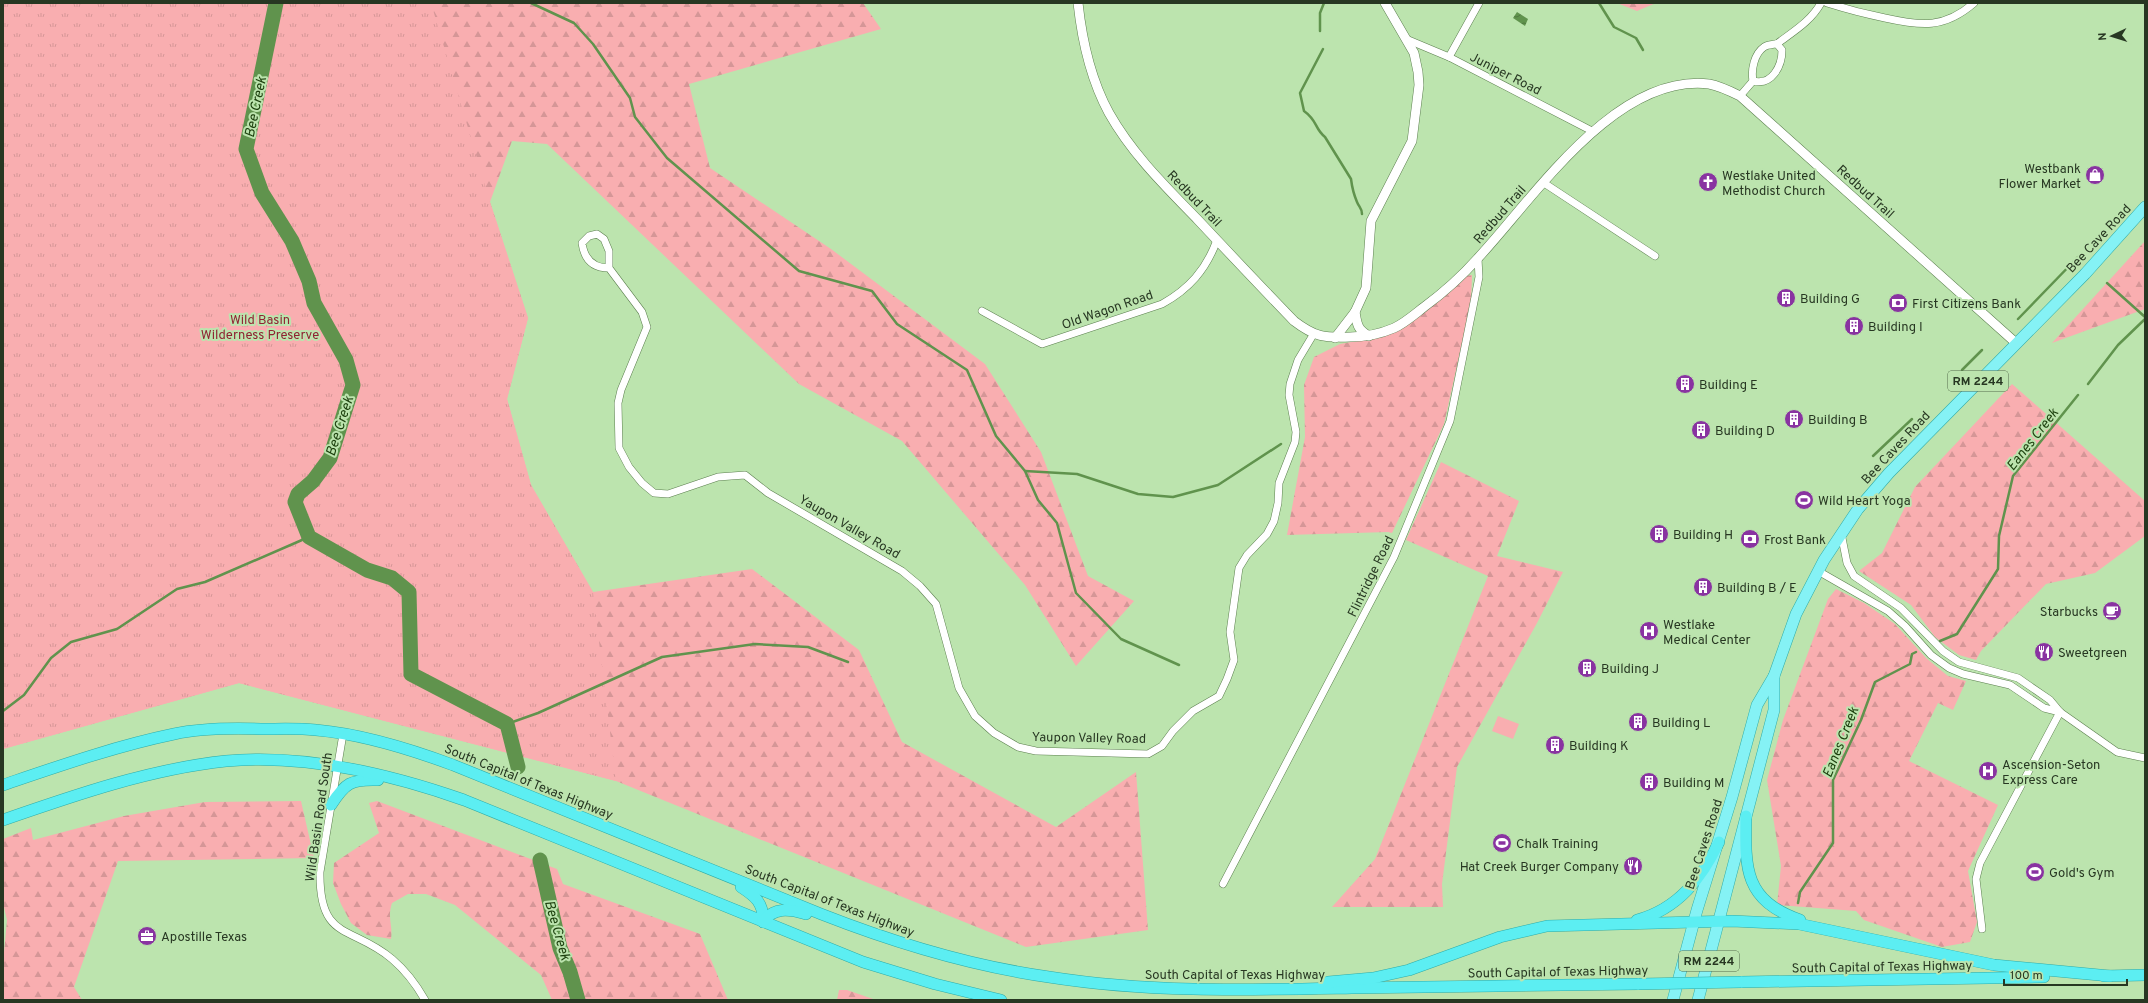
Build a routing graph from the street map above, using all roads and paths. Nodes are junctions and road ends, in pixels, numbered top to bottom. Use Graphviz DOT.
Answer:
graph roads {
  1 [pos="1078,3"];
  2 [pos="1385,3"];
  3 [pos="1479,3"];
  4 [pos="1820,3"];
  5 [pos="1828,3"];
  6 [pos="1974,3"];
  7 [pos="1406,39"];
  8 [pos="1777,44"];
  9 [pos="1449,57"];
  10 [pos="1753,81"];
  11 [pos="1740,96"];
  12 [pos="1592,131"];
  13 [pos="1544,183"];
  14 [pos="2145,207"];
  15 [pos="1217,240"];
  16 [pos="1655,256"];
  17 [pos="1478,259"];
  18 [pos="609,268"];
  19 [pos="2070,288"];
  20 [pos="982,311"];
  21 [pos="1355,312"];
  22 [pos="1313,335"];
  23 [pos="1369,336"];
  24 [pos="1335,338"];
  25 [pos="2016,343"];
  26 [pos="1841,533"];
  27 [pos="1818,571"];
  28 [pos="1774,676"];
  29 [pos="2060,712"];
  30 [pos="343,734"];
  31 [pos="2145,758"];
  32 [pos="338,768"];
  33 [pos="410,782"];
  34 [pos="3,785"];
  35 [pos="331,805"];
  36 [pos="1746,816"];
  37 [pos="3,820"];
  38 [pos="1719,842"];
  39 [pos="721,873"];
  40 [pos="1223,884"];
  41 [pos="763,922"];
  42 [pos="1693,922"];
  43 [pos="1719,922"];
  44 [pos="1619,924"];
  45 [pos="849,925"];
  46 [pos="1823,928"];
  47 [pos="1982,928"];
  48 [pos="2145,975"];
  49 [pos="2110,976"];
  50 [pos="1235,991"];
  51 [pos="425,1000"];
  52 [pos="1001,1000"];
  53 [pos="1673,1000"];
  54 [pos="1698,1000"];
  1 -- 15 [label="street, Redbud Trail"];
  2 -- 7 [label="street"];
  3 -- 9 [label="street"];
  4 -- 8 [label="street"];
  5 -- 6 [label="street"];
  7 -- 9 [label="street, Juniper Road"];
  7 -- 21 [label="street"];
  8 -- 10 [label="street"];
  8 -- 10 [label="street"];
  9 -- 12 [label="street, Juniper Road"];
  10 -- 11 [label="street"];
  11 -- 12 [label="street, Redbud Trail"];
  11 -- 25 [label="street, Redbud Trail"];
  12 -- 13 [label="street, Redbud Trail"];
  13 -- 16 [label="street"];
  13 -- 17 [label="street, Redbud Trail"];
  14 -- 19 [label="main road, Bee Cave Road / RM 2244"];
  15 -- 20 [label="street, Old Wagon Road"];
  15 -- 22 [label="street, Redbud Trail"];
  17 -- 23 [label="street, Redbud Trail"];
  17 -- 40 [label="street, Flintridge Road"];
  18 -- 18 [label="street"];
  18 -- 22 [label="street, Yaupon Valley Road"];
  19 -- 25 [label="main road, Bee Caves Road / RM 2244"];
  21 -- 23 [label="street"];
  21 -- 24 [label="street"];
  22 -- 24 [label="street, Redbud Trail"];
  23 -- 24 [label="street, Redbud Trail"];
  25 -- 26 [label="main road, Bee Caves Road / RM 2244"];
  26 -- 27 [label="main road, Bee Caves Road / RM 2244"];
  26 -- 29 [label="street"];
  27 -- 28 [label="main road, Bee Caves Road / RM 2244"];
  27 -- 29 [label="street"];
  28 -- 36 [label="main road, Bee Caves Road / RM 2244"];
  28 -- 38 [label="main road, Bee Caves Road / RM 2244"];
  29 -- 31 [label="street"];
  29 -- 47 [label="street"];
  30 -- 32 [label="street, Wild Basin Road South"];
  30 -- 34 [label="highway, South Capital of Texas Highway"];
  30 -- 39 [label="highway, South Capital of Texas Highway"];
  32 -- 33 [label="highway"];
  32 -- 35 [label="street, Wild Basin Road South"];
  32 -- 37 [label="highway"];
  33 -- 35 [label="highway"];
  33 -- 41 [label="highway"];
  35 -- 51 [label="street, Wild Basin Road South"];
  36 -- 43 [label="main road, Bee Caves Road / RM 2244"];
  36 -- 46 [label="highway"];
  38 -- 42 [label="main road, Bee Caves Road / RM 2244"];
  38 -- 44 [label="highway"];
  39 -- 41 [label="highway"];
  39 -- 45 [label="highway, South Capital of Texas Highway"];
  41 -- 45 [label="highway"];
  41 -- 52 [label="highway"];
  42 -- 43 [label="highway"];
  42 -- 44 [label="highway"];
  42 -- 53 [label="main road, Bee Caves Road / RM 2244"];
  43 -- 46 [label="highway"];
  43 -- 54 [label="main road, Bee Caves Road / RM 2244"];
  44 -- 50 [label="highway"];
  45 -- 50 [label="highway, South Capital of Texas Highway"];
  46 -- 49 [label="highway"];
  48 -- 49 [label="highway, South Capital of Texas Highway"];
  49 -- 50 [label="highway, South Capital of Texas Highway, bridge"];
}
